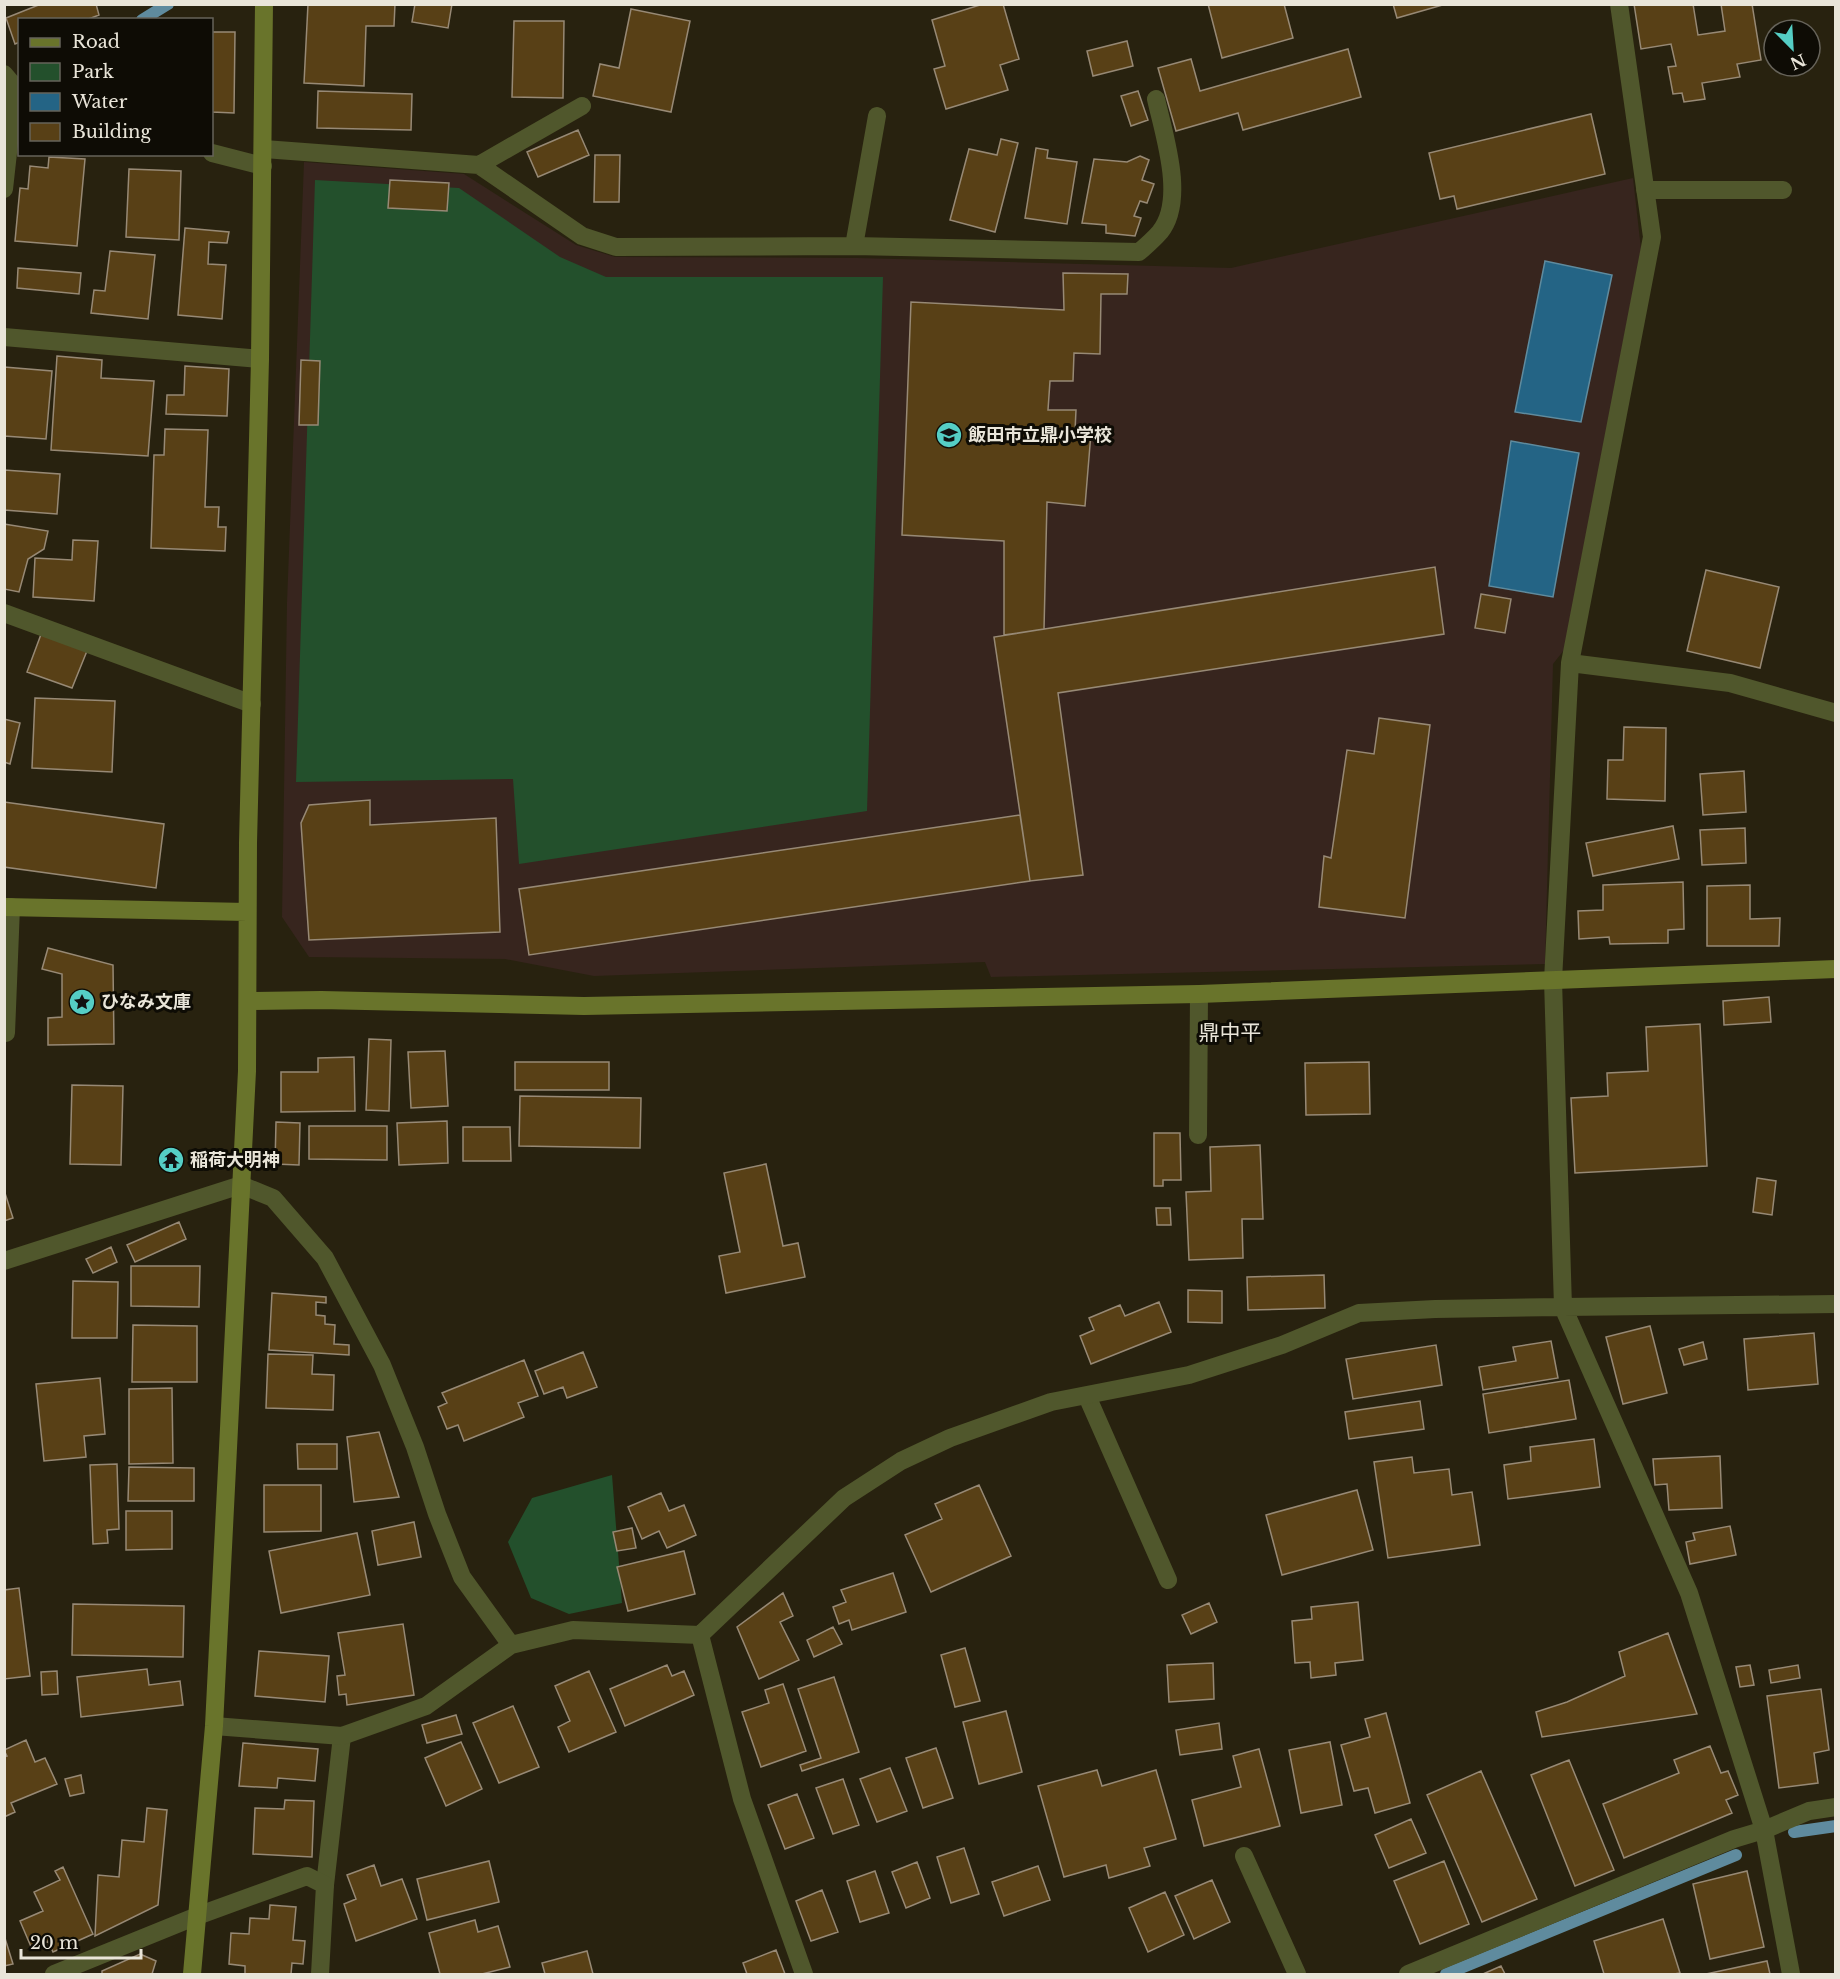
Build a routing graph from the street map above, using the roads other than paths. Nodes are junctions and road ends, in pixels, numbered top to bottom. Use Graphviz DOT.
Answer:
graph roads {
  1 [pos="264,4"];
  2 [pos="1619,4"];
  3 [pos="4,74"];
  4 [pos="17,91"];
  5 [pos="1156,99"];
  6 [pos="582,106"];
  7 [pos="878,116"];
  8 [pos="213,153"];
  9 [pos="263,157"];
  10 [pos="480,165"];
  11 [pos="4,189"];
  12 [pos="1645,190"];
  13 [pos="1783,190"];
  14 [pos="854,246"];
  15 [pos="4,337"];
  16 [pos="260,359"];
  17 [pos="4,613"];
  18 [pos="1570,663"];
  19 [pos="252,704"];
  20 [pos="1836,713"];
  21 [pos="8,907"];
  22 [pos="248,912"];
  23 [pos="1836,969"];
  24 [pos="1553,980"];
  25 [pos="1198,994"];
  26 [pos="248,1001"];
  27 [pos="6,1033"];
  28 [pos="1198,1135"];
  29 [pos="241,1185"];
  30 [pos="4,1261"];
  31 [pos="1836,1304"];
  32 [pos="1563,1307"];
  33 [pos="1087,1396"];
  34 [pos="1168,1580"];
  35 [pos="700,1635"];
  36 [pos="511,1645"];
  37 [pos="214,1726"];
  38 [pos="342,1736"];
  39 [pos="1836,1807"];
  40 [pos="1764,1830"];
  41 [pos="1244,1856"];
  42 [pos="325,1885"];
  43 [pos="198,1916"];
  44 [pos="54,1974"];
  45 [pos="192,1974"];
  46 [pos="320,1974"];
  47 [pos="804,1974"];
  48 [pos="1297,1974"];
  49 [pos="1408,1974"];
  50 [pos="1791,1974"];
  1 -- 9 [label="street"];
  2 -- 12 [label="street"];
  3 -- 4 [label="street"];
  4 -- 11 [label="street"];
  5 -- 14 [label="street"];
  6 -- 10 [label="street"];
  7 -- 14 [label="street"];
  8 -- 9 [label="street"];
  9 -- 10 [label="street"];
  9 -- 16 [label="street"];
  10 -- 14 [label="street"];
  12 -- 13 [label="street"];
  12 -- 18 [label="street"];
  15 -- 16 [label="street"];
  16 -- 19 [label="street"];
  17 -- 19 [label="street"];
  18 -- 20 [label="street"];
  18 -- 24 [label="street"];
  19 -- 22 [label="street"];
  21 -- 22 [label="street"];
  21 -- 27 [label="street"];
  22 -- 26 [label="street"];
  23 -- 24 [label="street"];
  24 -- 25 [label="street"];
  24 -- 32 [label="street"];
  25 -- 26 [label="street"];
  25 -- 28 [label="street"];
  26 -- 29 [label="street"];
  29 -- 30 [label="street"];
  29 -- 36 [label="street"];
  29 -- 37 [label="street"];
  31 -- 32 [label="street"];
  32 -- 33 [label="street"];
  32 -- 40 [label="street"];
  33 -- 34 [label="street"];
  33 -- 35 [label="street"];
  35 -- 36 [label="street"];
  35 -- 47 [label="street"];
  36 -- 38 [label="street"];
  37 -- 38 [label="street"];
  37 -- 43 [label="street"];
  38 -- 42 [label="street"];
  39 -- 40 [label="street"];
  40 -- 49 [label="street"];
  40 -- 50 [label="street"];
  41 -- 48 [label="street"];
  42 -- 43 [label="street"];
  42 -- 46 [label="street"];
  43 -- 44 [label="street"];
  43 -- 45 [label="street"];
}
